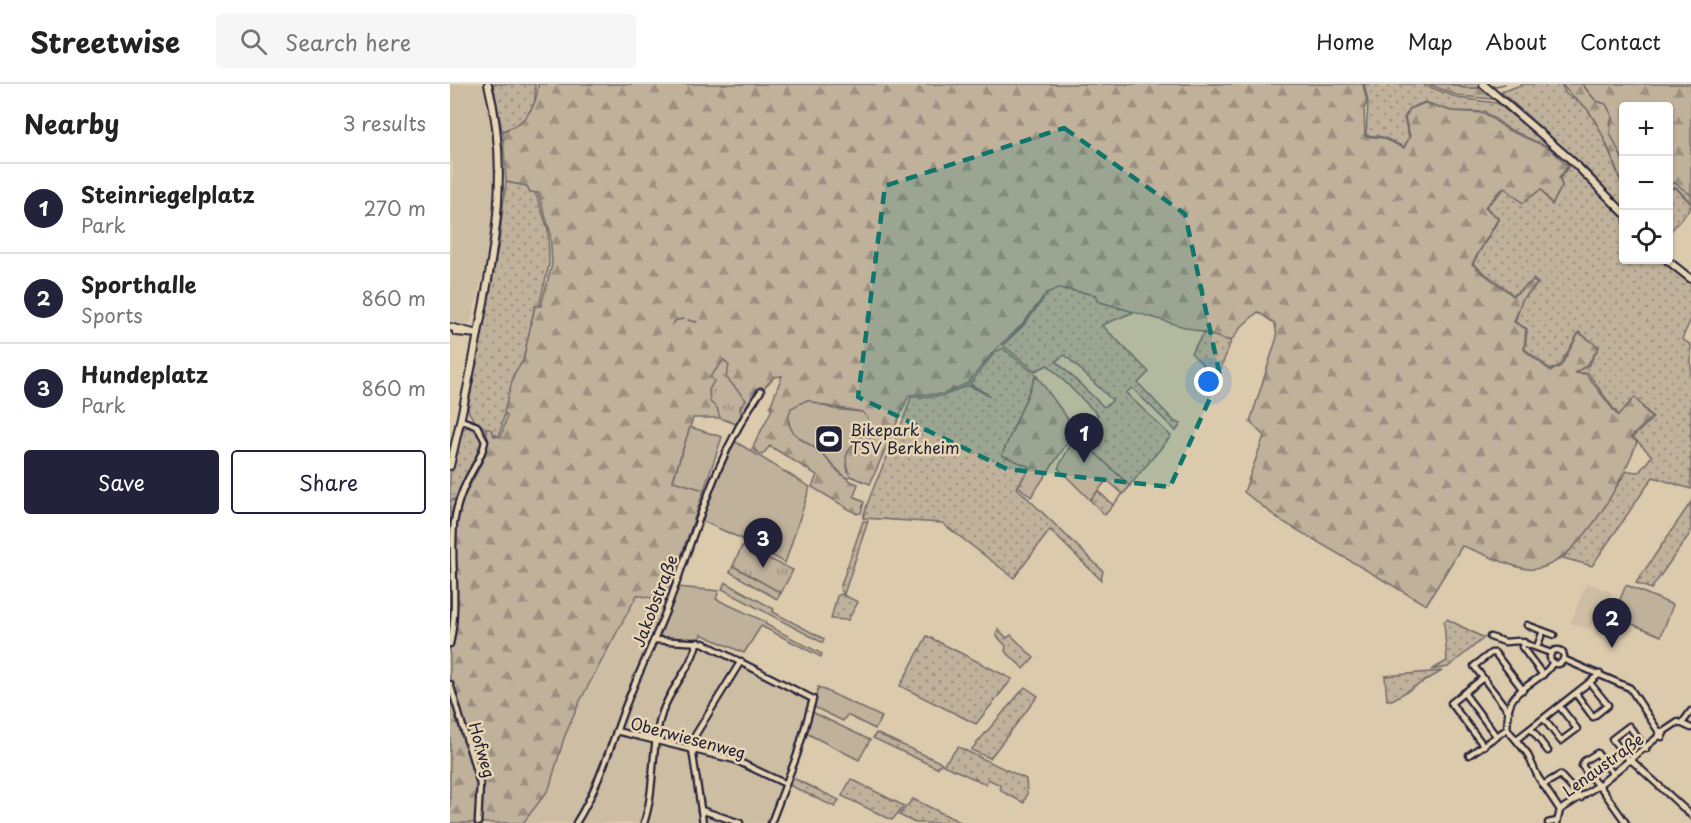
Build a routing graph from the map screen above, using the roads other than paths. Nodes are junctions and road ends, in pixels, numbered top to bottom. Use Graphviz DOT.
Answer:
graph roads {
  1 [pos="488,84"];
  2 [pos="1483,84"];
  3 [pos="1620,210"];
  4 [pos="1672,264"];
  5 [pos="1691,279"];
  6 [pos="482,315"];
  7 [pos="450,328"];
  8 [pos="465,332"];
  9 [pos="478,334"];
  10 [pos="476,347"];
  11 [pos="761,391"];
  12 [pos="460,420"];
  13 [pos="450,466"];
  14 [pos="1527,625"];
  15 [pos="1543,631"];
  16 [pos="1554,635"];
  17 [pos="1490,638"];
  18 [pos="654,640"];
  19 [pos="698,642"];
  20 [pos="1524,642"];
  21 [pos="450,644"];
  22 [pos="1537,647"];
  23 [pos="1551,653"];
  24 [pos="1563,659"];
  25 [pos="741,661"];
  26 [pos="1553,662"];
  27 [pos="1600,674"];
  28 [pos="1544,675"];
  29 [pos="1483,678"];
  30 [pos="1590,683"];
  31 [pos="450,684"];
  32 [pos="1523,690"];
  33 [pos="1464,693"];
  34 [pos="1576,694"];
  35 [pos="1560,707"];
  36 [pos="1691,711"];
  37 [pos="1509,712"];
  38 [pos="1544,719"];
  39 [pos="1683,722"];
  40 [pos="1691,728"];
  41 [pos="1507,729"];
  42 [pos="1531,729"];
  43 [pos="616,731"];
  44 [pos="1661,734"];
  45 [pos="1497,737"];
  46 [pos="1517,739"];
  47 [pos="655,740"];
  48 [pos="1484,746"];
  49 [pos="691,749"];
  50 [pos="1646,750"];
  51 [pos="1548,751"];
  52 [pos="1469,755"];
  53 [pos="1631,761"];
  54 [pos="1613,774"];
  55 [pos="786,784"];
  56 [pos="1543,785"];
  57 [pos="1598,786"];
  58 [pos="1581,798"];
  59 [pos="701,810"];
  60 [pos="1560,810"];
  61 [pos="1691,815"];
  62 [pos="1557,822"];
  63 [pos="478,823"];
  64 [pos="576,823"];
  65 [pos="644,823"];
  66 [pos="703,823"];
  67 [pos="740,823"];
  68 [pos="771,823"];
  69 [pos="1548,823"];
  70 [pos="1626,823"];
  1 -- 6 [label="main road"];
  2 -- 3 [label="main road"];
  4 -- 5 [label="main road"];
  6 -- 8 [label="main road"];
  6 -- 9 [label="main road"];
  7 -- 8 [label="main road"];
  8 -- 9 [label="main road"];
  8 -- 10 [label="main road"];
  9 -- 10 [label="main road"];
  10 -- 12 [label="main road"];
  11 -- 18 [label="street, Jakobstraße"];
  12 -- 13 [label="main road"];
  12 -- 21 [label="street"];
  14 -- 15 [label="street"];
  15 -- 16 [label="street"];
  15 -- 22 [label="street"];
  17 -- 20 [label="street"];
  18 -- 19 [label="street"];
  18 -- 43 [label="street, Jakobstraße"];
  19 -- 25 [label="street"];
  19 -- 47 [label="street"];
  20 -- 22 [label="street"];
  20 -- 28 [label="street"];
  22 -- 23 [label="street"];
  23 -- 24 [label="street, Lenaustraße"];
  23 -- 26 [label="street"];
  24 -- 26 [label="street"];
  24 -- 27 [label="street, Lenaustraße"];
  25 -- 49 [label="street"];
  25 -- 55 [label="street"];
  26 -- 28 [label="street"];
  27 -- 30 [label="street"];
  27 -- 44 [label="street, Lenaustraße"];
  28 -- 32 [label="street"];
  29 -- 32 [label="street"];
  29 -- 33 [label="street"];
  29 -- 37 [label="street"];
  30 -- 34 [label="street"];
  30 -- 34 [label="street"];
  31 -- 63 [label="street, Hofweg"];
  32 -- 37 [label="street"];
  33 -- 45 [label="street"];
  33 -- 48 [label="street"];
  34 -- 35 [label="street"];
  35 -- 38 [label="street"];
  35 -- 38 [label="street"];
  36 -- 39 [label="street"];
  37 -- 41 [label="street"];
  38 -- 42 [label="street"];
  39 -- 40 [label="street"];
  39 -- 44 [label="street"];
  41 -- 45 [label="street"];
  41 -- 46 [label="street"];
  42 -- 46 [label="street"];
  42 -- 51 [label="street"];
  43 -- 47 [label="street, Oberwiesenweg"];
  43 -- 64 [label="street, Jakobstraße"];
  44 -- 50 [label="street, Lenaustraße"];
  45 -- 48 [label="street"];
  46 -- 56 [label="street"];
  47 -- 49 [label="street, Oberwiesenweg"];
  47 -- 65 [label="street"];
  48 -- 52 [label="street"];
  49 -- 55 [label="street, Oberwiesenweg"];
  49 -- 59 [label="street"];
  50 -- 53 [label="street, Lenaustraße"];
  50 -- 53 [label="street"];
  53 -- 54 [label="street, Lenaustraße"];
  53 -- 61 [label="street"];
  54 -- 57 [label="street, Lenaustraße"];
  54 -- 57 [label="street"];
  55 -- 68 [label="street"];
  56 -- 58 [label="street"];
  56 -- 60 [label="street"];
  57 -- 58 [label="street, Lenaustraße"];
  57 -- 70 [label="street"];
  58 -- 60 [label="street, Lenaustraße"];
  59 -- 66 [label="street"];
  59 -- 67 [label="street"];
  60 -- 62 [label="street"];
  62 -- 69 [label="street"];
}
